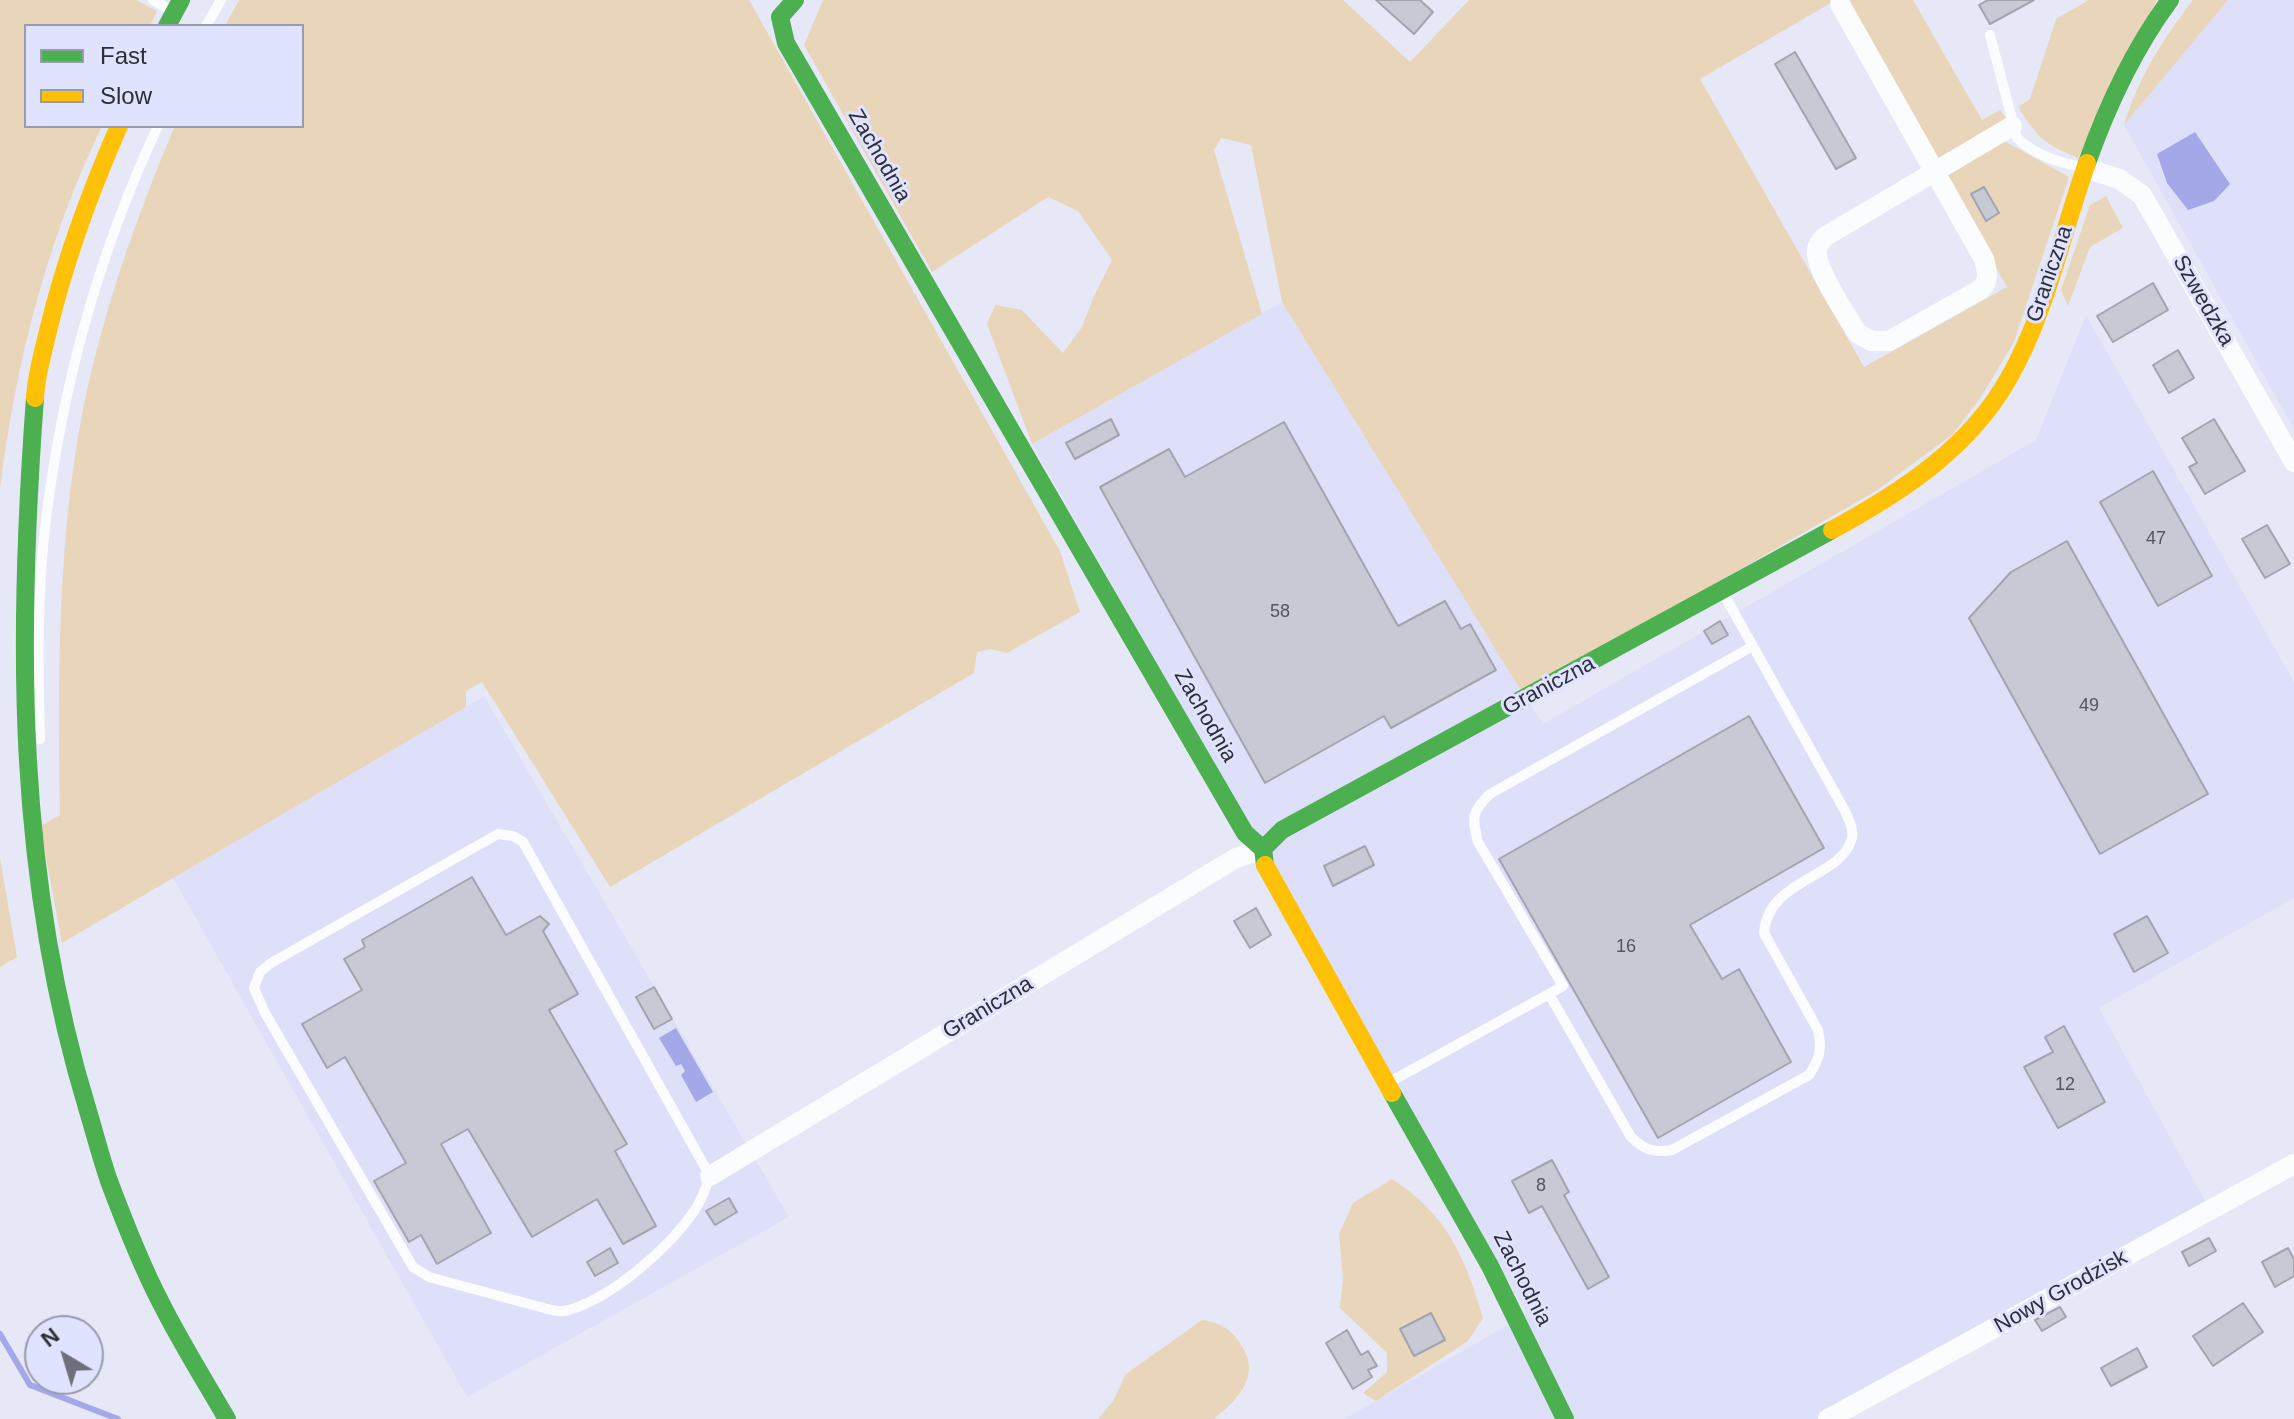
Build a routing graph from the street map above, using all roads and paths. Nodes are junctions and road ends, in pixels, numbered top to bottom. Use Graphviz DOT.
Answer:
graph roads {
  1 [pos="153,0"];
  2 [pos="221,0"];
  3 [pos="795,0"];
  4 [pos="2170,0"];
  5 [pos="1840,4"];
  6 [pos="174,13"];
  7 [pos="207,24"];
  8 [pos="1990,35"];
  9 [pos="2012,126"];
  10 [pos="118,128"];
  11 [pos="157,128"];
  12 [pos="2086,168"];
  13 [pos="1934,172"];
  14 [pos="2294,462"];
  15 [pos="1722,591"];
  16 [pos="7,599"];
  17 [pos="1753,646"];
  18 [pos="41,801"];
  19 [pos="1263,849"];
  20 [pos="23,892"];
  21 [pos="1549,994"];
  22 [pos="1386,1084"];
  23 [pos="2294,1164"];
  24 [pos="710,1176"];
  25 [pos="227,1419"];
  26 [pos="1565,1419"];
  27 [pos="1828,1419"];
  1 -- 6 [label="lane"];
  2 -- 7 [label="lane"];
  3 -- 19 [label="street, Zachodnia"];
  4 -- 12 [label="street, Graniczna"];
  5 -- 13 [label="street"];
  8 -- 9 [label="lane"];
  9 -- 12 [label="lane"];
  9 -- 13 [label="street"];
  10 -- 16 [label="street"];
  11 -- 18 [label="lane"];
  12 -- 14 [label="street, Szwedzka"];
  12 -- 15 [label="street, Graniczna"];
  13 -- 13 [label="street"];
  15 -- 17 [label="lane"];
  15 -- 19 [label="street, Graniczna"];
  17 -- 21 [label="lane"];
  17 -- 21 [label="lane"];
  19 -- 22 [label="street, Zachodnia"];
  19 -- 24 [label="street, Graniczna"];
  20 -- 25 [label="street"];
  21 -- 22 [label="lane"];
  22 -- 26 [label="street, Zachodnia"];
  23 -- 27 [label="street, Nowy Grodzisk"];
  24 -- 24 [label="lane"];
}
